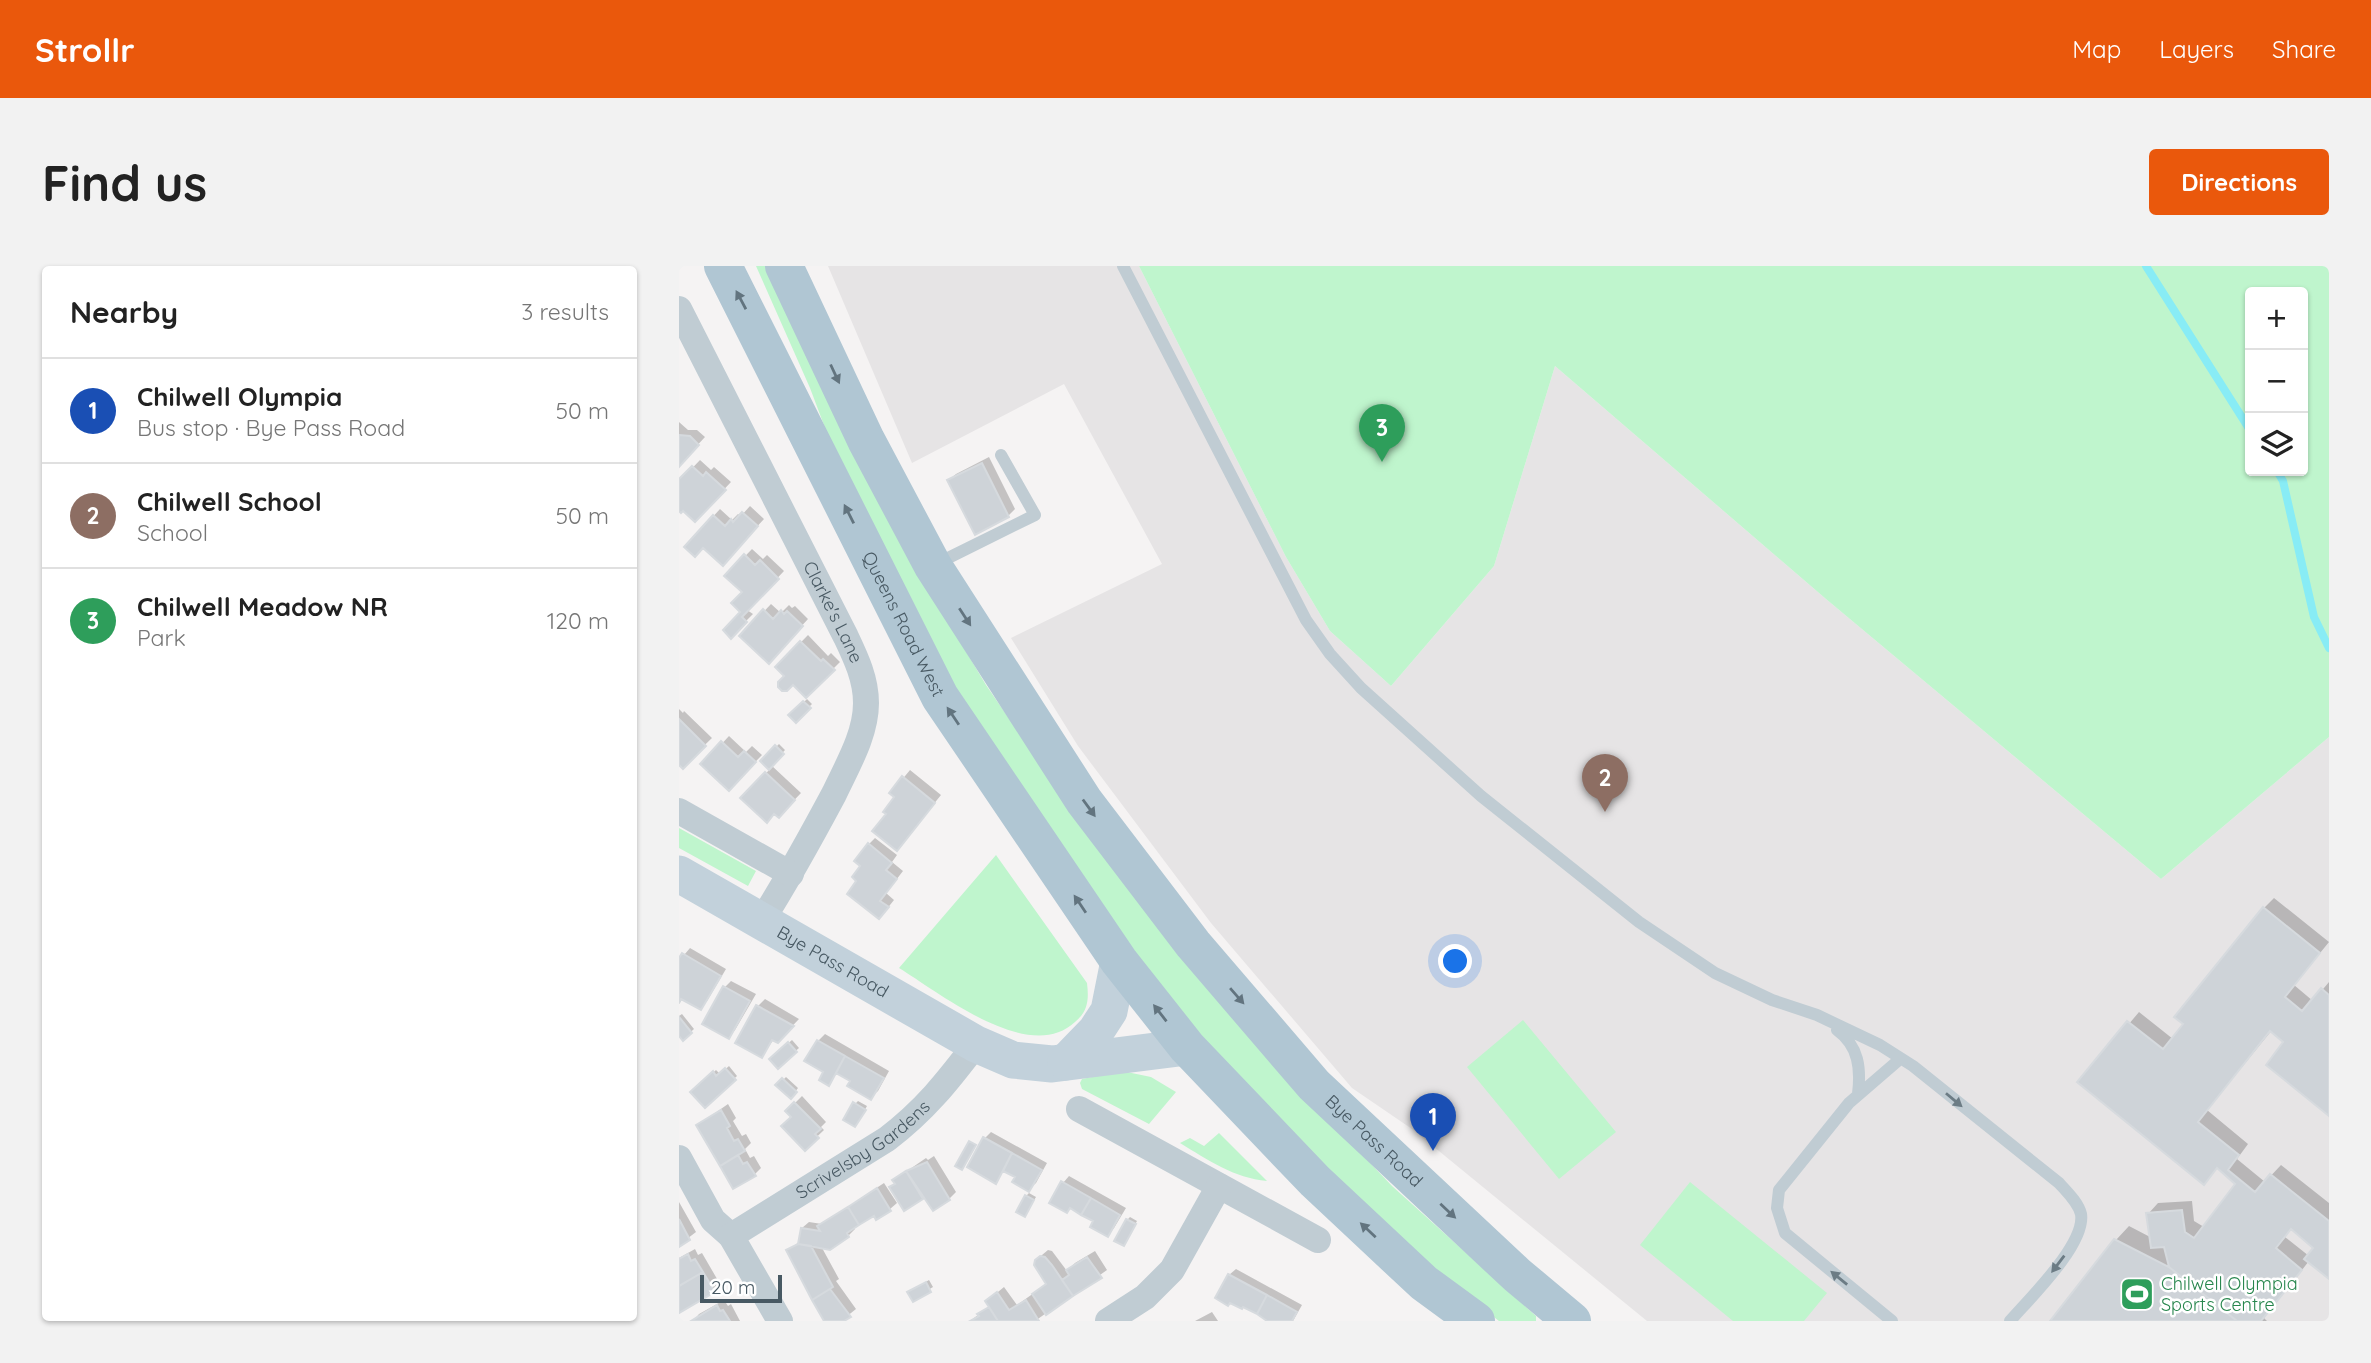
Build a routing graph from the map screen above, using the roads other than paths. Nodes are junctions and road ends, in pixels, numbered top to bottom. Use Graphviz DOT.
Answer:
graph roads {
  1 [pos="723,266"];
  2 [pos="783,266"];
  3 [pos="1123,266"];
  4 [pos="679,309"];
  5 [pos="1001,455"];
  6 [pos="933,566"];
  7 [pos="679,811"];
  8 [pos="679,874"];
  9 [pos="792,874"];
  10 [pos="762,920"];
  11 [pos="1119,961"];
  12 [pos="1817,1015"];
  13 [pos="976,1044"];
  14 [pos="1187,1046"];
  15 [pos="1900,1059"];
  16 [pos="1066,1062"];
  17 [pos="1858,1094"];
  18 [pos="1079,1109"];
  19 [pos="679,1158"];
  20 [pos="1219,1186"];
  21 [pos="731,1236"];
  22 [pos="1318,1240"];
  23 [pos="780,1321"];
  24 [pos="1108,1321"];
  25 [pos="1476,1321"];
  26 [pos="1572,1321"];
  27 [pos="1892,1321"];
  28 [pos="2010,1321"];
  11 -- 1 [label="main road, Queens Road West, one-way"];
  2 -- 6 [label="main road, one-way"];
  3 -- 12 [label="lane"];
  4 -- 9 [label="street, Clarke's Lane"];
  5 -- 6 [label="lane"];
  6 -- 26 [label="main road, Bye Pass Road, one-way"];
  7 -- 9 [label="street"];
  8 -- 10 [label="main road, Bye Pass Road"];
  9 -- 10 [label="street, Clarke's Lane"];
  10 -- 13 [label="main road, Bye Pass Road"];
  14 -- 11 [label="main road, one-way"];
  11 -- 16 [label="main road"];
  12 -- 15 [label="lane"];
  12 -- 17 [label="lane"];
  13 -- 16 [label="main road, Bye Pass Road"];
  13 -- 21 [label="street, Scrivelsby Gardens"];
  14 -- 16 [label="main road, Bye Pass Road"];
  25 -- 14 [label="main road, one-way"];
  15 -- 17 [label="lane"];
  15 -- 28 [label="lane, one-way"];
  27 -- 17 [label="lane, one-way"];
  18 -- 20 [label="street"];
  19 -- 21 [label="street"];
  20 -- 22 [label="street"];
  20 -- 24 [label="street"];
  21 -- 23 [label="street"];
}
